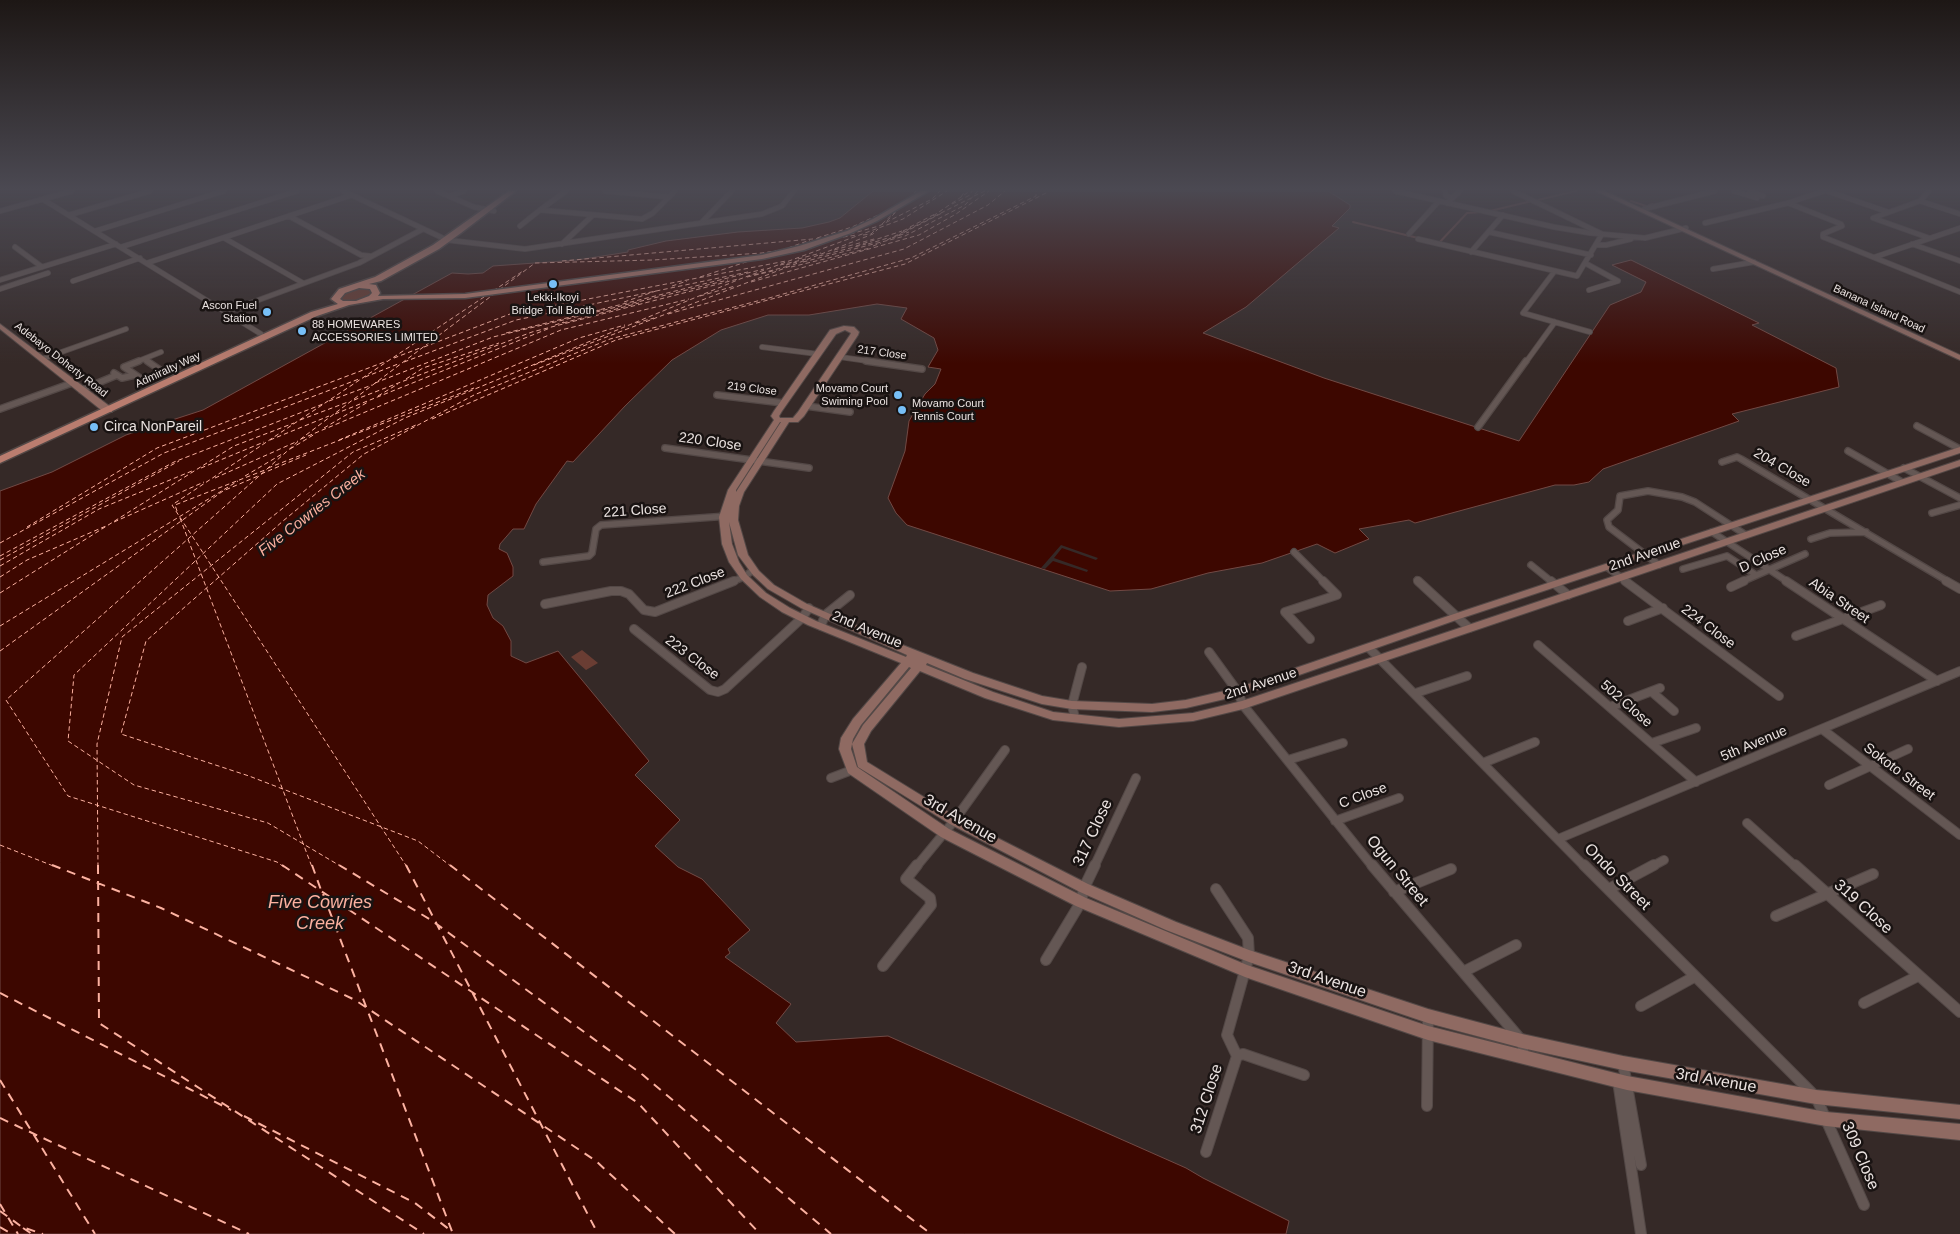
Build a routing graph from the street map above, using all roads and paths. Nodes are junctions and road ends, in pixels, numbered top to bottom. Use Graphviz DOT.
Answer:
graph roads {
  1 [pos="17,249"];
  2 [pos="106,249"];
  3 [pos="124,249"];
  4 [pos="191,249"];
  5 [pos="243,249"];
  6 [pos="349,249"];
  7 [pos="385,249"];
  8 [pos="434,249"];
  9 [pos="436,249"];
  10 [pos="785,249"];
  11 [pos="796,249"];
  12 [pos="1457,249"];
  13 [pos="1474,249"];
  14 [pos="1562,249"];
  15 [pos="1594,249"];
  16 [pos="1726,249"];
  17 [pos="1728,249"];
  18 [pos="1853,249"];
  19 [pos="1899,249"];
  20 [pos="1924,249"];
  21 [pos="1471,252"];
  22 [pos="1590,255"];
  23 [pos="370,256"];
  24 [pos="1875,257"];
  25 [pos="140,258"];
  26 [pos="1754,262"];
  27 [pos="1960,262"];
  28 [pos="147,263"];
  29 [pos="1585,263"];
  30 [pos="42,267"];
  31 [pos="1713,269"];
  32 [pos="1554,272"];
  33 [pos="48,273"];
  34 [pos="0,280"];
  35 [pos="73,281"];
  36 [pos="303,283"];
  37 [pos="359,286"];
  38 [pos="0,289"];
  39 [pos="376,290"];
  40 [pos="1589,290"];
  41 [pos="1960,292"];
  42 [pos="336,296"];
  43 [pos="389,296"];
  44 [pos="367,300"];
  45 [pos="346,304"];
  46 [pos="226,312"];
  47 [pos="1555,322"];
  48 [pos="0,326"];
  49 [pos="126,329"];
  50 [pos="1590,332"];
  51 [pos="261,334"];
  52 [pos="762,347"];
  53 [pos="161,352"];
  54 [pos="818,354"];
  55 [pos="1960,356"];
  56 [pos="840,357"];
  57 [pos="42,359"];
  58 [pos="144,359"];
  59 [pos="176,366"];
  60 [pos="126,369"];
  61 [pos="922,369"];
  62 [pos="163,372"];
  63 [pos="117,375"];
  64 [pos="135,375"];
  65 [pos="72,383"];
  66 [pos="81,390"];
  67 [pos="717,395"];
  68 [pos="784,403"];
  69 [pos="806,406"];
  70 [pos="0,409"];
  71 [pos="106,409"];
  72 [pos="850,412"];
  73 [pos="783,420"];
  74 [pos="1917,426"];
  75 [pos="1478,427"];
  76 [pos="665,448"];
  77 [pos="1960,449"];
  78 [pos="1848,451"];
  79 [pos="0,453"];
  80 [pos="0,460"];
  81 [pos="755,460"];
  82 [pos="1722,462"];
  83 [pos="1960,463"];
  84 [pos="809,468"];
  85 [pos="1904,468"];
  86 [pos="1887,474"];
  87 [pos="1921,476"];
  88 [pos="1902,482"];
  89 [pos="1960,498"];
  90 [pos="1811,499"];
  91 [pos="1960,504"];
  92 [pos="1827,508"];
  93 [pos="1932,513"];
  94 [pos="729,516"];
  95 [pos="1730,526"];
  96 [pos="1712,532"];
  97 [pos="1866,532"];
  98 [pos="1746,535"];
  99 [pos="1811,539"];
  100 [pos="1728,542"];
  101 [pos="1294,552"];
  102 [pos="1805,554"];
  103 [pos="1644,555"];
  104 [pos="543,562"];
  105 [pos="1659,565"];
  106 [pos="1531,566"];
  107 [pos="1608,568"];
  108 [pos="1683,569"];
  109 [pos="753,570"];
  110 [pos="1770,570"];
  111 [pos="1756,574"];
  112 [pos="744,577"];
  113 [pos="1623,578"];
  114 [pos="1417,580"];
  115 [pos="1554,585"];
  116 [pos="1731,588"];
  117 [pos="1960,589"];
  118 [pos="850,595"];
  119 [pos="1568,595"];
  120 [pos="545,604"];
  121 [pos="1880,604"];
  122 [pos="809,608"];
  123 [pos="1663,608"];
  124 [pos="825,615"];
  125 [pos="802,618"];
  126 [pos="1455,618"];
  127 [pos="1843,618"];
  128 [pos="1628,620"];
  129 [pos="821,626"];
  130 [pos="1469,628"];
  131 [pos="634,629"];
  132 [pos="1796,636"];
  133 [pos="1310,639"];
  134 [pos="1538,645"];
  135 [pos="1369,648"];
  136 [pos="1209,652"];
  137 [pos="1381,658"];
  138 [pos="916,660"];
  139 [pos="1082,666"];
  140 [pos="1960,671"];
  141 [pos="1467,676"];
  142 [pos="1937,681"];
  143 [pos="1238,692"];
  144 [pos="1416,693"];
  145 [pos="1778,696"];
  146 [pos="1072,705"];
  147 [pos="1243,705"];
  148 [pos="1610,707"];
  149 [pos="1674,710"];
  150 [pos="1075,718"];
  151 [pos="1696,728"];
  152 [pos="1822,729"];
  153 [pos="1534,742"];
  154 [pos="1343,743"];
  155 [pos="1652,743"];
  156 [pos="1908,749"];
  157 [pos="1005,750"];
  158 [pos="1288,760"];
  159 [pos="1483,762"];
  160 [pos="854,765"];
  161 [pos="1870,766"];
  162 [pos="831,778"];
  163 [pos="1136,778"];
  164 [pos="1696,782"];
  165 [pos="1829,785"];
  166 [pos="1399,798"];
  167 [pos="954,821"];
  168 [pos="1336,821"];
  169 [pos="1747,823"];
  170 [pos="945,833"];
  171 [pos="1960,835"];
  172 [pos="1558,838"];
  173 [pos="1664,860"];
  174 [pos="1452,869"];
  175 [pos="1873,874"];
  176 [pos="1084,888"];
  177 [pos="1216,889"];
  178 [pos="1609,889"];
  179 [pos="1394,892"];
  180 [pos="1828,895"];
  181 [pos="1081,902"];
  182 [pos="1776,916"];
  183 [pos="1516,945"];
  184 [pos="1250,956"];
  185 [pos="1046,960"];
  186 [pos="883,966"];
  187 [pos="1245,970"];
  188 [pos="1463,972"];
  189 [pos="1918,976"];
  190 [pos="1694,977"];
  191 [pos="1864,1003"];
  192 [pos="1641,1006"];
  193 [pos="1960,1012"];
  194 [pos="1428,1016"];
  195 [pos="1428,1032"];
  196 [pos="1522,1041"];
  197 [pos="1237,1056"];
  198 [pos="1524,1057"];
  199 [pos="1623,1063"];
  200 [pos="1304,1075"];
  201 [pos="1622,1082"];
  202 [pos="1816,1097"];
  203 [pos="1426,1106"];
  204 [pos="1960,1112"];
  205 [pos="1826,1118"];
  206 [pos="1960,1132"];
  207 [pos="1206,1152"];
  208 [pos="1641,1165"];
  209 [pos="1864,1205"];
  210 [pos="1642,1234"];
  1 -- 30 [label="street"];
  2 -- 30 [label="street"];
  3 -- 25 [label="street"];
  4 -- 28 [label="street"];
  5 -- 36 [label="street"];
  6 -- 23 [label="street"];
  7 -- 23 [label="street"];
  8 -- 37 [label="main road"];
  9 -- 39 [label="main road"];
  10 -- 43 [label="main road"];
  11 -- 43 [label="main road"];
  12 -- 21 [label="street"];
  13 -- 21 [label="street"];
  14 -- 22 [label="street"];
  15 -- 22 [label="street"];
  16 -- 26 [label="street, Banana Island Road"];
  17 -- 55 [label="street, Banana Island Road"];
  18 -- 24 [label="street"];
  19 -- 24 [label="street"];
  20 -- 27 [label="street"];
  21 -- 32 [label="street"];
  22 -- 29 [label="street"];
  23 -- 36 [label="street"];
  24 -- 41 [label="street"];
  25 -- 28 [label="street"];
  25 -- 35 [label="street"];
  26 -- 31 [label="street"];
  26 -- 55 [label="street, Banana Island Road"];
  28 -- 46 [label="street"];
  29 -- 32 [label="street"];
  29 -- 40 [label="street"];
  30 -- 34 [label="street"];
  32 -- 47 [label="street"];
  33 -- 38 [label="street"];
  36 -- 46 [label="street"];
  37 -- 39 [label="main road"];
  37 -- 42 [label="main road, Admiralty Way"];
  39 -- 43 [label="main road"];
  39 -- 44 [label="main road"];
  42 -- 45 [label="main road"];
  42 -- 51 [label="main road, Admiralty Way"];
  43 -- 44 [label="main road, Admiralty Way"];
  44 -- 45 [label="main road, Admiralty Way"];
  45 -- 71 [label="main road, Admiralty Way"];
  46 -- 51 [label="street"];
  47 -- 50 [label="street"];
  47 -- 75 [label="street"];
  48 -- 57 [label="street, Adebayo Doherty Road"];
  49 -- 57 [label="street"];
  51 -- 71 [label="main road, Admiralty Way"];
  52 -- 54 [label="street"];
  53 -- 58 [label="street"];
  54 -- 56 [label="street, 2nd Avenue"];
  54 -- 68 [label="street, 2nd Avenue"];
  56 -- 61 [label="street, 217 Close"];
  56 -- 69 [label="street, 2nd Avenue"];
  57 -- 65 [label="street, Adebayo Doherty Road"];
  58 -- 60 [label="street"];
  58 -- 62 [label="street"];
  59 -- 62 [label="street"];
  60 -- 63 [label="street"];
  60 -- 64 [label="street"];
  62 -- 64 [label="street"];
  63 -- 64 [label="street"];
  63 -- 66 [label="street"];
  65 -- 66 [label="street, Adebayo Doherty Road"];
  65 -- 70 [label="street"];
  66 -- 71 [label="street, Adebayo Doherty Road"];
  67 -- 68 [label="street, 219 Close"];
  68 -- 73 [label="street, 2nd Avenue"];
  69 -- 72 [label="street"];
  69 -- 73 [label="street, 2nd Avenue"];
  71 -- 79 [label="main road, Admiralty Way"];
  71 -- 80 [label="main road, Admiralty Way"];
  73 -- 81 [label="street, 2nd Avenue"];
  74 -- 77 [label="street"];
  76 -- 81 [label="street, 220 Close"];
  77 -- 85 [label="street, 2nd Avenue"];
  78 -- 86 [label="street"];
  81 -- 84 [label="street, 220 Close"];
  81 -- 94 [label="street, 2nd Avenue"];
  82 -- 90 [label="street, 204 Close"];
  83 -- 87 [label="street, 2nd Avenue"];
  85 -- 86 [label="street, 2nd Avenue"];
  85 -- 87 [label="street"];
  86 -- 88 [label="street"];
  86 -- 90 [label="street, 2nd Avenue"];
  87 -- 88 [label="street, 2nd Avenue"];
  87 -- 89 [label="street"];
  88 -- 92 [label="street, 2nd Avenue"];
  90 -- 92 [label="street, 204 Close"];
  90 -- 95 [label="street, 2nd Avenue"];
  91 -- 93 [label="street"];
  92 -- 97 [label="street, 204 Close"];
  92 -- 98 [label="street, 2nd Avenue"];
  94 -- 104 [label="street, 221 Close"];
  94 -- 109 [label="street, 2nd Avenue"];
  94 -- 112 [label="street, 2nd Avenue"];
  95 -- 96 [label="street, 2nd Avenue"];
  95 -- 98 [label="street"];
  95 -- 103 [label="street"];
  96 -- 100 [label="street, Abia Street"];
  96 -- 103 [label="street, 2nd Avenue"];
  97 -- 99 [label="street"];
  97 -- 117 [label="street, 204 Close"];
  98 -- 100 [label="street, 2nd Avenue"];
  100 -- 105 [label="street, 2nd Avenue"];
  100 -- 110 [label="street, Abia Street"];
  101 -- 133 [label="street"];
  102 -- 110 [label="street, D Close"];
  103 -- 105 [label="street"];
  103 -- 107 [label="street, 2nd Avenue"];
  105 -- 113 [label="street, 2nd Avenue"];
  106 -- 115 [label="street"];
  107 -- 113 [label="street, 224 Close"];
  107 -- 115 [label="street, 2nd Avenue"];
  108 -- 111 [label="street"];
  109 -- 112 [label="street, 222 Close"];
  109 -- 122 [label="street, 2nd Avenue"];
  110 -- 111 [label="street, D Close"];
  110 -- 127 [label="street, Abia Street"];
  111 -- 116 [label="street, D Close"];
  112 -- 120 [label="street, 222 Close"];
  112 -- 125 [label="street, 2nd Avenue"];
  113 -- 119 [label="street, 2nd Avenue"];
  113 -- 123 [label="street, 224 Close"];
  114 -- 126 [label="street"];
  115 -- 119 [label="street"];
  115 -- 126 [label="street, 2nd Avenue"];
  118 -- 124 [label="street"];
  119 -- 130 [label="street, 2nd Avenue"];
  121 -- 127 [label="street"];
  122 -- 124 [label="street, 2nd Avenue"];
  122 -- 125 [label="street"];
  123 -- 128 [label="street"];
  123 -- 145 [label="street, 224 Close"];
  124 -- 129 [label="street"];
  124 -- 138 [label="street, 2nd Avenue"];
  125 -- 129 [label="street, 2nd Avenue"];
  125 -- 131 [label="street, 223 Close"];
  126 -- 130 [label="street"];
  126 -- 135 [label="street, 2nd Avenue"];
  127 -- 132 [label="street"];
  127 -- 142 [label="street, Abia Street"];
  129 -- 138 [label="street, 2nd Avenue"];
  130 -- 137 [label="street, 2nd Avenue"];
  134 -- 148 [label="street, 502 Close"];
  135 -- 137 [label="street, Ondo Street"];
  135 -- 143 [label="street, 2nd Avenue"];
  136 -- 143 [label="street, Ogun Street"];
  137 -- 144 [label="street, Ondo Street"];
  137 -- 147 [label="street, 2nd Avenue"];
  138 -- 146 [label="street, 2nd Avenue"];
  138 -- 150 [label="street, 2nd Avenue"];
  138 -- 160 [label="street"];
  139 -- 146 [label="street"];
  140 -- 142 [label="street, 5th Avenue"];
  141 -- 144 [label="street"];
  142 -- 152 [label="street, 5th Avenue"];
  143 -- 146 [label="street, 2nd Avenue"];
  143 -- 147 [label="street, Ogun Street"];
  144 -- 159 [label="street, Ondo Street"];
  146 -- 150 [label="street"];
  147 -- 150 [label="street, 2nd Avenue"];
  147 -- 158 [label="street, Ogun Street"];
  148 -- 149 [label="street"];
  148 -- 155 [label="street, 502 Close"];
  151 -- 155 [label="street"];
  152 -- 161 [label="street, Sokoto Street"];
  152 -- 164 [label="street, 5th Avenue"];
  153 -- 159 [label="street"];
  154 -- 158 [label="street"];
  155 -- 164 [label="street, 502 Close"];
  156 -- 161 [label="street"];
  157 -- 167 [label="street"];
  158 -- 168 [label="street, Ogun Street"];
  159 -- 172 [label="street, Ondo Street"];
  160 -- 162 [label="street"];
  160 -- 167 [label="street, 3rd Avenue"];
  160 -- 170 [label="street, 3rd Avenue"];
  161 -- 165 [label="street"];
  161 -- 171 [label="street, Sokoto Street"];
  163 -- 176 [label="street, 317 Close"];
  164 -- 172 [label="street, 5th Avenue"];
  166 -- 168 [label="street, C Close"];
  167 -- 170 [label="street"];
  167 -- 176 [label="street, 3rd Avenue"];
  168 -- 179 [label="street, Ogun Street"];
  169 -- 180 [label="street, 319 Close"];
  170 -- 181 [label="street, 3rd Avenue"];
  170 -- 186 [label="street"];
  172 -- 178 [label="street, Ondo Street"];
  173 -- 178 [label="street"];
  174 -- 179 [label="street"];
  175 -- 180 [label="street"];
  176 -- 181 [label="street, 317 Close"];
  176 -- 184 [label="street, 3rd Avenue"];
  177 -- 184 [label="street"];
  178 -- 190 [label="street, Ondo Street"];
  179 -- 188 [label="street, Ogun Street"];
  180 -- 182 [label="street"];
  180 -- 189 [label="street, 319 Close"];
  181 -- 185 [label="street, 317 Close"];
  181 -- 187 [label="street, 3rd Avenue"];
  183 -- 188 [label="street"];
  184 -- 187 [label="street, 312 Close"];
  184 -- 194 [label="street, 3rd Avenue"];
  187 -- 195 [label="street, 3rd Avenue"];
  187 -- 197 [label="street, 312 Close"];
  188 -- 196 [label="street, Ogun Street"];
  189 -- 191 [label="street"];
  189 -- 193 [label="street, 319 Close"];
  190 -- 192 [label="street"];
  190 -- 202 [label="street, Ondo Street"];
  194 -- 195 [label="street"];
  194 -- 196 [label="street, 3rd Avenue"];
  195 -- 198 [label="street, 3rd Avenue"];
  195 -- 203 [label="street"];
  196 -- 198 [label="street"];
  196 -- 199 [label="street, 3rd Avenue"];
  197 -- 200 [label="street"];
  197 -- 207 [label="street, 312 Close"];
  198 -- 201 [label="street, 3rd Avenue"];
  199 -- 201 [label="street"];
  199 -- 202 [label="street, 3rd Avenue"];
  201 -- 205 [label="street, 3rd Avenue"];
  201 -- 208 [label="street"];
  201 -- 210 [label="street"];
  202 -- 204 [label="street, 3rd Avenue"];
  202 -- 205 [label="street, Ondo Street"];
  205 -- 206 [label="street, 3rd Avenue"];
  205 -- 209 [label="street, 309 Close"];
}
